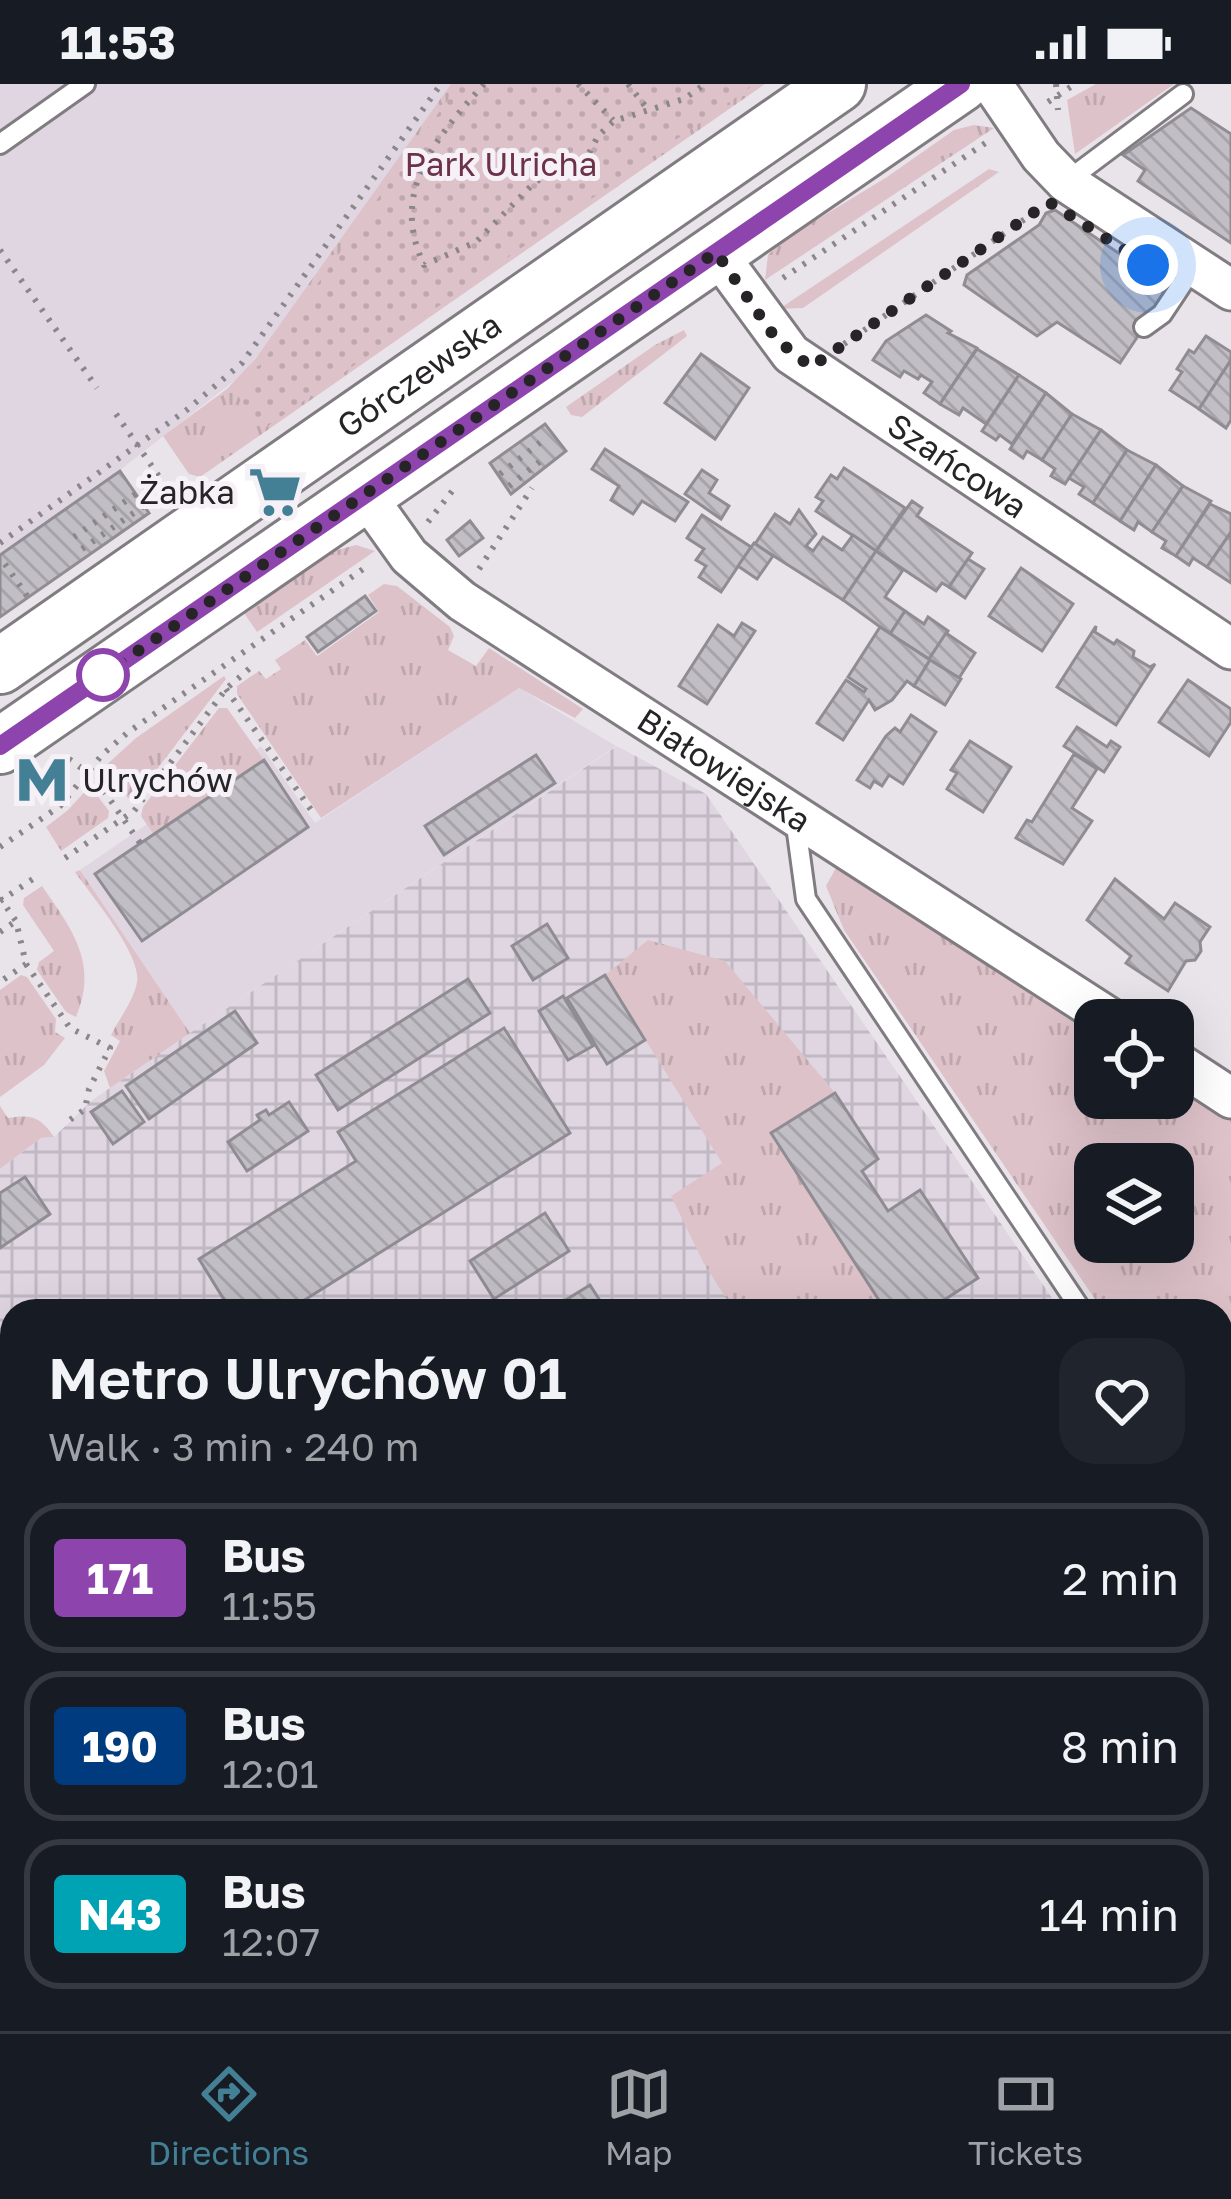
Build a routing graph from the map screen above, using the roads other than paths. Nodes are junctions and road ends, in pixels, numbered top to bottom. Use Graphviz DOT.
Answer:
graph roads {
  1 [pos="85,84"];
  2 [pos="838,84"];
  3 [pos="961,84"];
  4 [pos="992,84"];
  5 [pos="1183,94"];
  6 [pos="0,144"];
  7 [pos="1057,192"];
  8 [pos="716,252"];
  9 [pos="1194,266"];
  10 [pos="1231,290"];
  11 [pos="1144,327"];
  12 [pos="364,493"];
  13 [pos="1231,649"];
  14 [pos="0,666"];
  15 [pos="0,746"];
  16 [pos="794,813"];
  17 [pos="1080,999"];
  18 [pos="1194,1074"];
  19 [pos="1231,1098"];
  20 [pos="1074,1299"];
  1 -- 6 [label="lane"];
  2 -- 14 [label="main road, Górczewska"];
  3 -- 8 [label="main road, Górczewska"];
  4 -- 7 [label="street"];
  5 -- 7 [label="lane"];
  7 -- 9 [label="street"];
  8 -- 12 [label="main road, Górczewska"];
  8 -- 13 [label="street, Szańcowa"];
  9 -- 10 [label="street"];
  9 -- 11 [label="lane"];
  12 -- 15 [label="main road, Górczewska"];
  12 -- 16 [label="street, Białowiejska"];
  16 -- 17 [label="street, Białowiejska"];
  16 -- 20 [label="lane"];
  18 -- 19 [label="street"];
}
